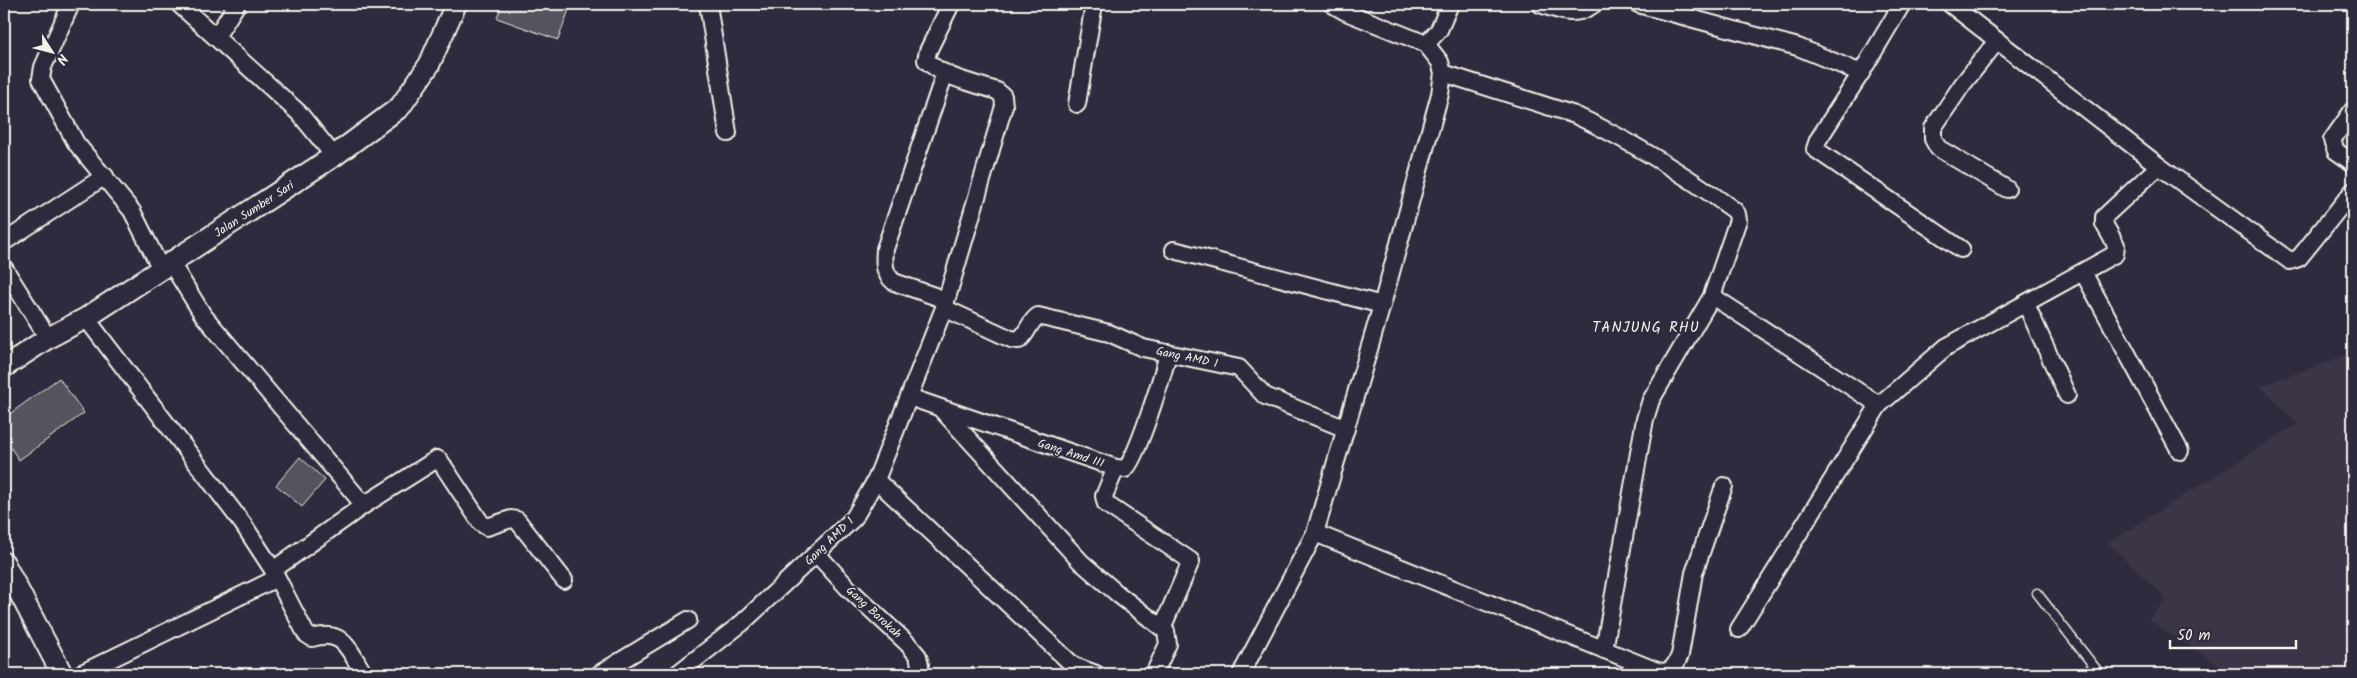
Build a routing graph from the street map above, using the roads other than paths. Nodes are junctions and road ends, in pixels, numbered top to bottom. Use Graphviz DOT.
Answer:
graph roads {
  1 [pos="71,4"];
  2 [pos="179,4"];
  3 [pos="237,4"];
  4 [pos="456,4"];
  5 [pos="708,4"];
  6 [pos="951,4"];
  7 [pos="1094,4"];
  8 [pos="1332,4"];
  9 [pos="1450,4"];
  10 [pos="1540,4"];
  11 [pos="1594,4"];
  12 [pos="1638,4"];
  13 [pos="1902,4"];
  14 [pos="1950,4"];
  15 [pos="216,38"];
  16 [pos="1997,41"];
  17 [pos="1426,44"];
  18 [pos="945,73"];
  19 [pos="1443,73"];
  20 [pos="1861,73"];
  21 [pos="1078,104"];
  22 [pos="2353,110"];
  23 [pos="728,133"];
  24 [pos="334,156"];
  25 [pos="2353,163"];
  26 [pos="2158,166"];
  27 [pos="105,176"];
  28 [pos="2007,189"];
  29 [pos="2353,191"];
  30 [pos="4,242"];
  31 [pos="1961,249"];
  32 [pos="1174,250"];
  33 [pos="166,266"];
  34 [pos="4,268"];
  35 [pos="2083,272"];
  36 [pos="1712,296"];
  37 [pos="945,304"];
  38 [pos="2026,304"];
  39 [pos="1382,305"];
  40 [pos="86,318"];
  41 [pos="48,338"];
  42 [pos="1168,353"];
  43 [pos="4,368"];
  44 [pos="2067,395"];
  45 [pos="910,397"];
  46 [pos="1879,404"];
  47 [pos="942,410"];
  48 [pos="1346,430"];
  49 [pos="2180,451"];
  50 [pos="1116,468"];
  51 [pos="876,480"];
  52 [pos="1724,486"];
  53 [pos="364,505"];
  54 [pos="1315,533"];
  55 [pos="817,554"];
  56 [pos="4,563"];
  57 [pos="275,574"];
  58 [pos="564,580"];
  59 [pos="2037,593"];
  60 [pos="688,620"];
  61 [pos="1163,626"];
  62 [pos="1739,629"];
  63 [pos="1604,650"];
  64 [pos="1072,670"];
  65 [pos="62,674"];
  66 [pos="80,674"];
  67 [pos="364,674"];
  68 [pos="599,674"];
  69 [pos="677,674"];
  70 [pos="918,674"];
  71 [pos="1096,674"];
  72 [pos="1154,674"];
  73 [pos="1240,674"];
  74 [pos="2100,674"];
  1 -- 27 [label="street"];
  2 -- 15 [label="street"];
  3 -- 15 [label="street"];
  4 -- 24 [label="street, Jalan Sumber Sari"];
  5 -- 23 [label="street"];
  6 -- 18 [label="street, Gang AMD 1"];
  7 -- 21 [label="street"];
  8 -- 17 [label="street"];
  9 -- 17 [label="street"];
  10 -- 11 [label="street"];
  12 -- 20 [label="street"];
  13 -- 20 [label="street"];
  14 -- 16 [label="street"];
  15 -- 24 [label="street"];
  16 -- 26 [label="street"];
  16 -- 28 [label="street"];
  17 -- 19 [label="street"];
  18 -- 37 [label="street"];
  18 -- 37 [label="street, Gang AMD 1"];
  19 -- 36 [label="street"];
  19 -- 39 [label="street"];
  20 -- 31 [label="street"];
  22 -- 25 [label="street"];
  24 -- 33 [label="street, Jalan Sumber Sari"];
  26 -- 29 [label="street"];
  26 -- 35 [label="street"];
  27 -- 30 [label="street"];
  27 -- 33 [label="street"];
  32 -- 39 [label="street"];
  33 -- 40 [label="street, Jalan Sumber Sari"];
  33 -- 53 [label="street"];
  34 -- 41 [label="street"];
  35 -- 38 [label="street"];
  35 -- 49 [label="street"];
  36 -- 46 [label="street"];
  36 -- 63 [label="street"];
  37 -- 42 [label="street, Gang AMD 1"];
  37 -- 45 [label="street, Gang AMD 1"];
  38 -- 44 [label="street"];
  38 -- 46 [label="street"];
  39 -- 48 [label="street"];
  40 -- 41 [label="street, Jalan Sumber Sari"];
  40 -- 57 [label="street"];
  41 -- 43 [label="street, Jalan Sumber Sari"];
  42 -- 48 [label="street, Gang AMD 1"];
  42 -- 50 [label="street"];
  45 -- 47 [label="street, Gang Amd III"];
  45 -- 51 [label="street, Gang AMD 1"];
  46 -- 62 [label="street"];
  47 -- 50 [label="street, Gang Amd III"];
  47 -- 61 [label="street"];
  48 -- 54 [label="street"];
  50 -- 61 [label="street, Gang Amd III"];
  51 -- 55 [label="street, Gang AMD 1"];
  51 -- 64 [label="street"];
  52 -- 63 [label="street"];
  53 -- 57 [label="street"];
  53 -- 58 [label="street"];
  54 -- 63 [label="street"];
  54 -- 73 [label="street"];
  55 -- 69 [label="street, Gang AMD 1"];
  55 -- 70 [label="street, Gang Barokah"];
  56 -- 65 [label="street"];
  57 -- 66 [label="street"];
  57 -- 67 [label="street"];
  59 -- 74 [label="lane"];
  60 -- 68 [label="street"];
  61 -- 72 [label="street"];
  64 -- 71 [label="street"];
}
